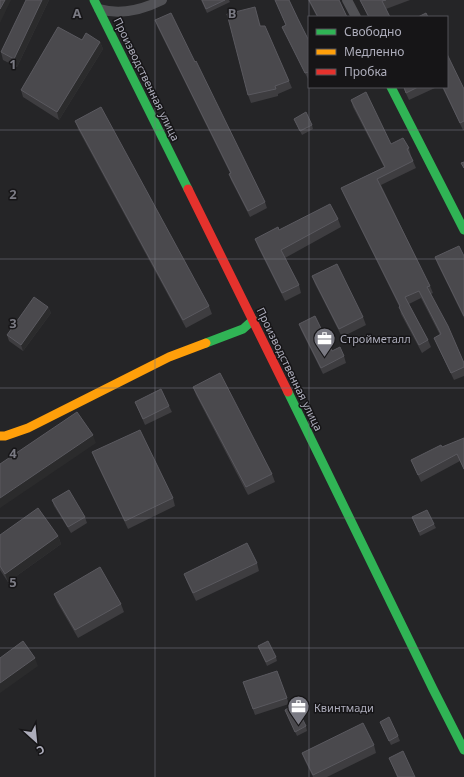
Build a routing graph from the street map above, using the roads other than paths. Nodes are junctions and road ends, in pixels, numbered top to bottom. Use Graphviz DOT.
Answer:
graph roads {
  1 [pos="162,0"];
  2 [pos="347,0"];
  3 [pos="96,4"];
  4 [pos="355,16"];
  5 [pos="393,88"];
  6 [pos="464,230"];
  7 [pos="253,320"];
  8 [pos="0,436"];
  9 [pos="464,750"];
  1 -- 3 [label="street"];
  2 -- 4 [label="street"];
  3 -- 7 [label="street, Производственная улица"];
  5 -- 6 [label="street"];
  7 -- 8 [label="street"];
  7 -- 9 [label="street, Производственная улица"];
}
